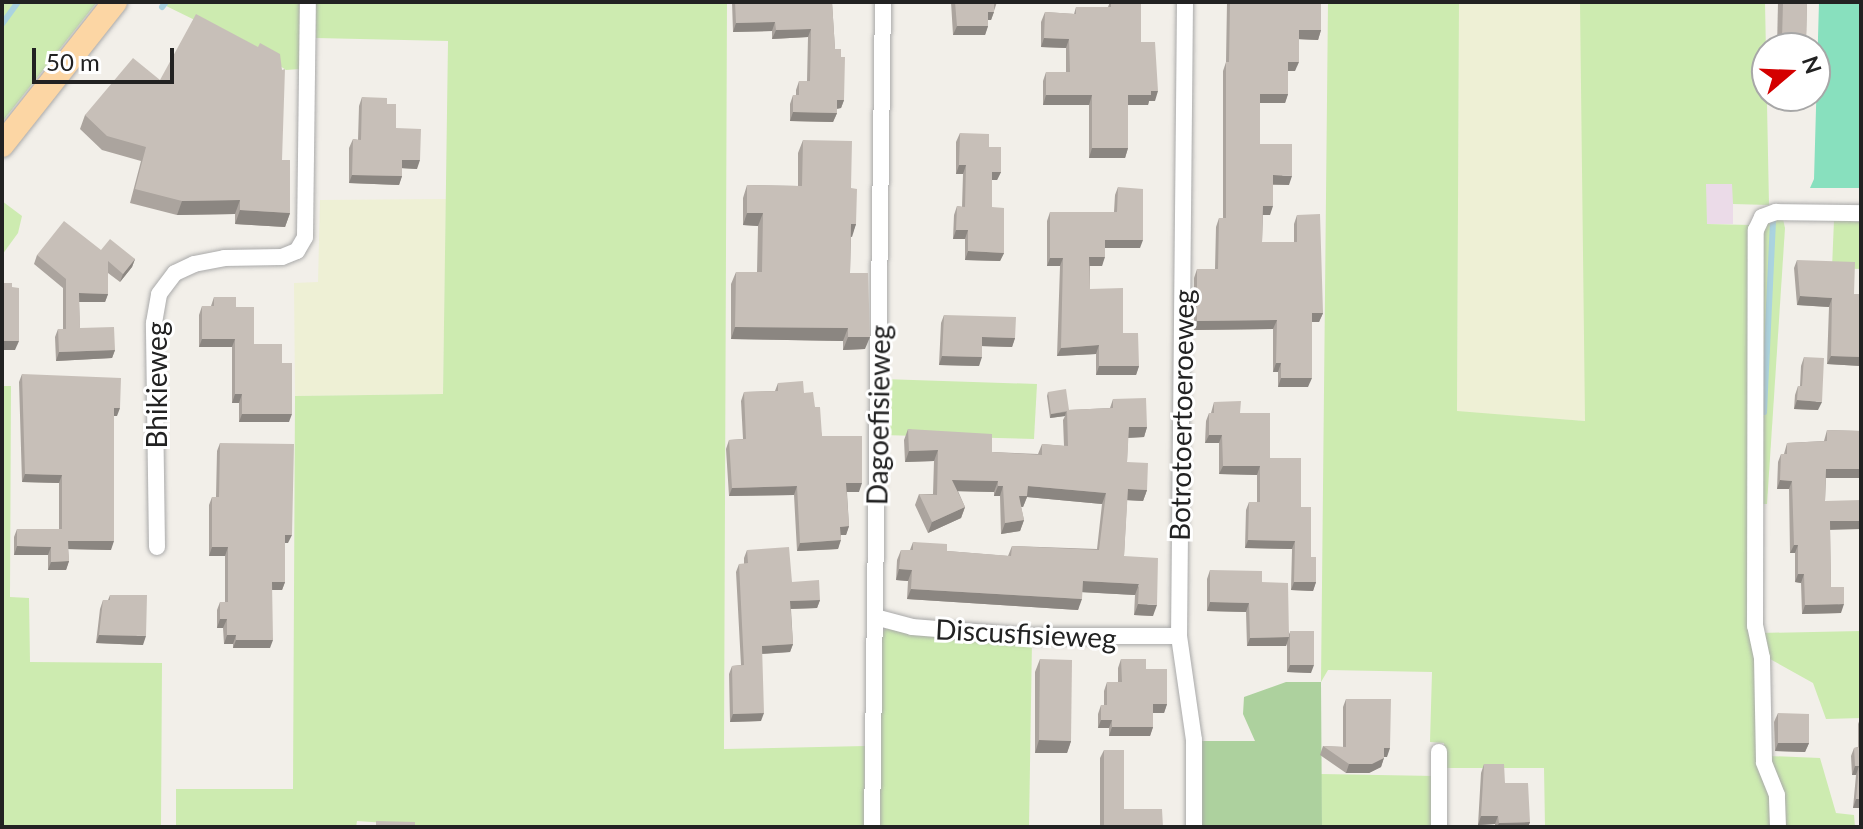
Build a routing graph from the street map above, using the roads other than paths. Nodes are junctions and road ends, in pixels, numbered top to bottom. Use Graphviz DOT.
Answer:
graph roads {
  1 [pos="115,2"];
  2 [pos="308,2"];
  3 [pos="883,2"];
  4 [pos="1185,2"];
  5 [pos="2,145"];
  6 [pos="1861,213"];
  7 [pos="157,547"];
  8 [pos="875,617"];
  9 [pos="1179,636"];
  10 [pos="1439,752"];
  11 [pos="872,827"];
  12 [pos="1194,827"];
  13 [pos="1439,827"];
  14 [pos="1778,827"];
  1 -- 5 [label="main road"];
  2 -- 7 [label="street, Bhikieweg"];
  3 -- 8 [label="street, Dagoefisieweg"];
  4 -- 9 [label="street, Botrotoertoeroeweg"];
  6 -- 14 [label="street"];
  8 -- 9 [label="street, Discusfisieweg"];
  8 -- 11 [label="street, Dagoefisieweg"];
  9 -- 12 [label="street, Botrotoertoeroeweg"];
  10 -- 13 [label="street"];
}
